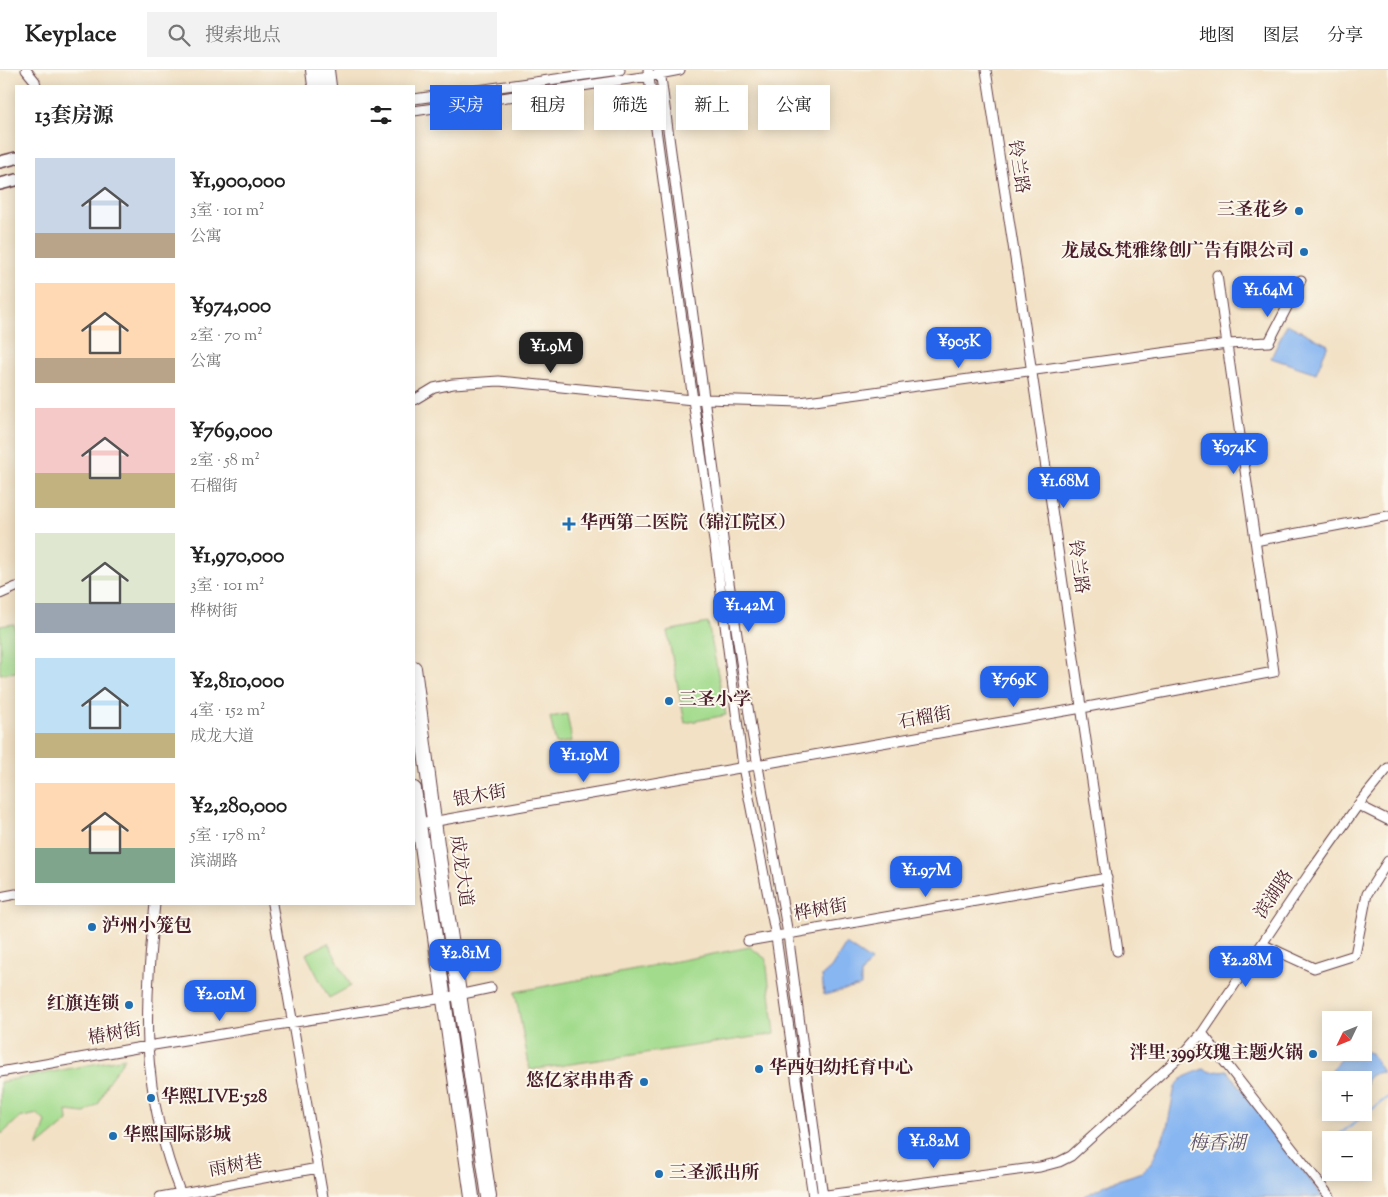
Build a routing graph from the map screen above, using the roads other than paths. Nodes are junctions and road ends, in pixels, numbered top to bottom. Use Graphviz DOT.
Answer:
graph roads {
  1 [pos="26,70"];
  2 [pos="313,70"];
  3 [pos="327,70"];
  4 [pos="620,70"];
  5 [pos="680,70"];
  6 [pos="986,70"];
  7 [pos="661,72"];
  8 [pos="649,73"];
  9 [pos="36,85"];
  10 [pos="315,85"];
  11 [pos="329,85"];
  12 [pos="415,100"];
  13 [pos="415,111"];
  14 [pos="15,158"];
  15 [pos="0,162"];
  16 [pos="15,180"];
  17 [pos="0,184"];
  18 [pos="1218,275"];
  19 [pos="1301,280"];
  20 [pos="1227,344"];
  21 [pos="1032,371"];
  22 [pos="415,399"];
  23 [pos="705,399"];
  24 [pos="693,400"];
  25 [pos="1388,516"];
  26 [pos="1255,541"];
  27 [pos="15,587"];
  28 [pos="0,594"];
  29 [pos="415,676"];
  30 [pos="1082,708"];
  31 [pos="758,765"];
  32 [pos="743,767"];
  33 [pos="1388,768"];
  34 [pos="1358,805"];
  35 [pos="415,806"];
  36 [pos="1388,820"];
  37 [pos="434,821"];
  38 [pos="416,824"];
  39 [pos="1388,861"];
  40 [pos="1107,878"];
  41 [pos="15,894"];
  42 [pos="0,897"];
  43 [pos="155,905"];
  44 [pos="272,905"];
  45 [pos="788,934"];
  46 [pos="776,937"];
  47 [pos="748,941"];
  48 [pos="1262,944"];
  49 [pos="1118,951"];
  50 [pos="491,988"];
  51 [pos="459,994"];
  52 [pos="444,998"];
  53 [pos="293,1022"];
  54 [pos="1202,1033"];
  55 [pos="148,1046"];
  56 [pos="0,1072"];
  57 [pos="318,1168"];
  58 [pos="182,1195"];
  59 [pos="823,1196"];
  60 [pos="160,1197"];
  61 [pos="323,1197"];
  62 [pos="472,1197"];
  63 [pos="489,1197"];
  64 [pos="813,1197"];
  65 [pos="1330,1197"];
  1 -- 9 [label="street"];
  2 -- 10 [label="highway"];
  3 -- 11 [label="highway"];
  4 -- 12 [label="street"];
  5 -- 7 [label="street"];
  6 -- 21 [label="street, 铃兰路"];
  7 -- 8 [label="street"];
  7 -- 23 [label="street"];
  8 -- 13 [label="street"];
  8 -- 24 [label="street"];
  14 -- 15 [label="main road"];
  16 -- 17 [label="main road"];
  18 -- 20 [label="street"];
  19 -- 20 [label="street"];
  20 -- 21 [label="street"];
  20 -- 26 [label="street"];
  21 -- 23 [label="street"];
  21 -- 30 [label="street, 铃兰路"];
  22 -- 24 [label="street"];
  23 -- 24 [label="street"];
  23 -- 31 [label="street"];
  24 -- 32 [label="street"];
  25 -- 26 [label="street"];
  26 -- 30 [label="street, 石榴街"];
  27 -- 28 [label="street"];
  29 -- 37 [label="highway, 成龙大道"];
  30 -- 31 [label="street, 石榴街"];
  30 -- 40 [label="street, 铃兰路"];
  31 -- 32 [label="street, 银木街"];
  31 -- 45 [label="street"];
  32 -- 37 [label="street, 银木街"];
  32 -- 46 [label="street"];
  33 -- 34 [label="street, 滨湖路"];
  34 -- 36 [label="street"];
  34 -- 48 [label="street, 滨湖路"];
  35 -- 38 [label="highway, 成龙大道"];
  37 -- 38 [label="street, 银木街"];
  37 -- 51 [label="highway, 成龙大道"];
  38 -- 52 [label="highway, 成龙大道"];
  39 -- 48 [label="street"];
  40 -- 45 [label="street, 桦树街"];
  40 -- 49 [label="street, 铃兰路"];
  41 -- 42 [label="street"];
  43 -- 55 [label="street"];
  44 -- 53 [label="street"];
  45 -- 46 [label="street, 桦树街"];
  45 -- 59 [label="street"];
  46 -- 47 [label="street, 桦树街"];
  46 -- 64 [label="street"];
  48 -- 54 [label="street, 滨湖路"];
  50 -- 51 [label="street"];
  51 -- 52 [label="street"];
  51 -- 63 [label="highway, 成龙大道"];
  52 -- 53 [label="street, 椿树街"];
  52 -- 62 [label="highway, 成龙大道"];
  53 -- 55 [label="street, 椿树街"];
  53 -- 57 [label="street"];
  54 -- 59 [label="street, 滨湖路"];
  54 -- 65 [label="street"];
  55 -- 56 [label="street, 椿树街"];
  55 -- 58 [label="street"];
  57 -- 58 [label="street, 雨树巷"];
  57 -- 61 [label="street"];
  58 -- 60 [label="street, 雨树巷"];
  59 -- 64 [label="street"];
}
